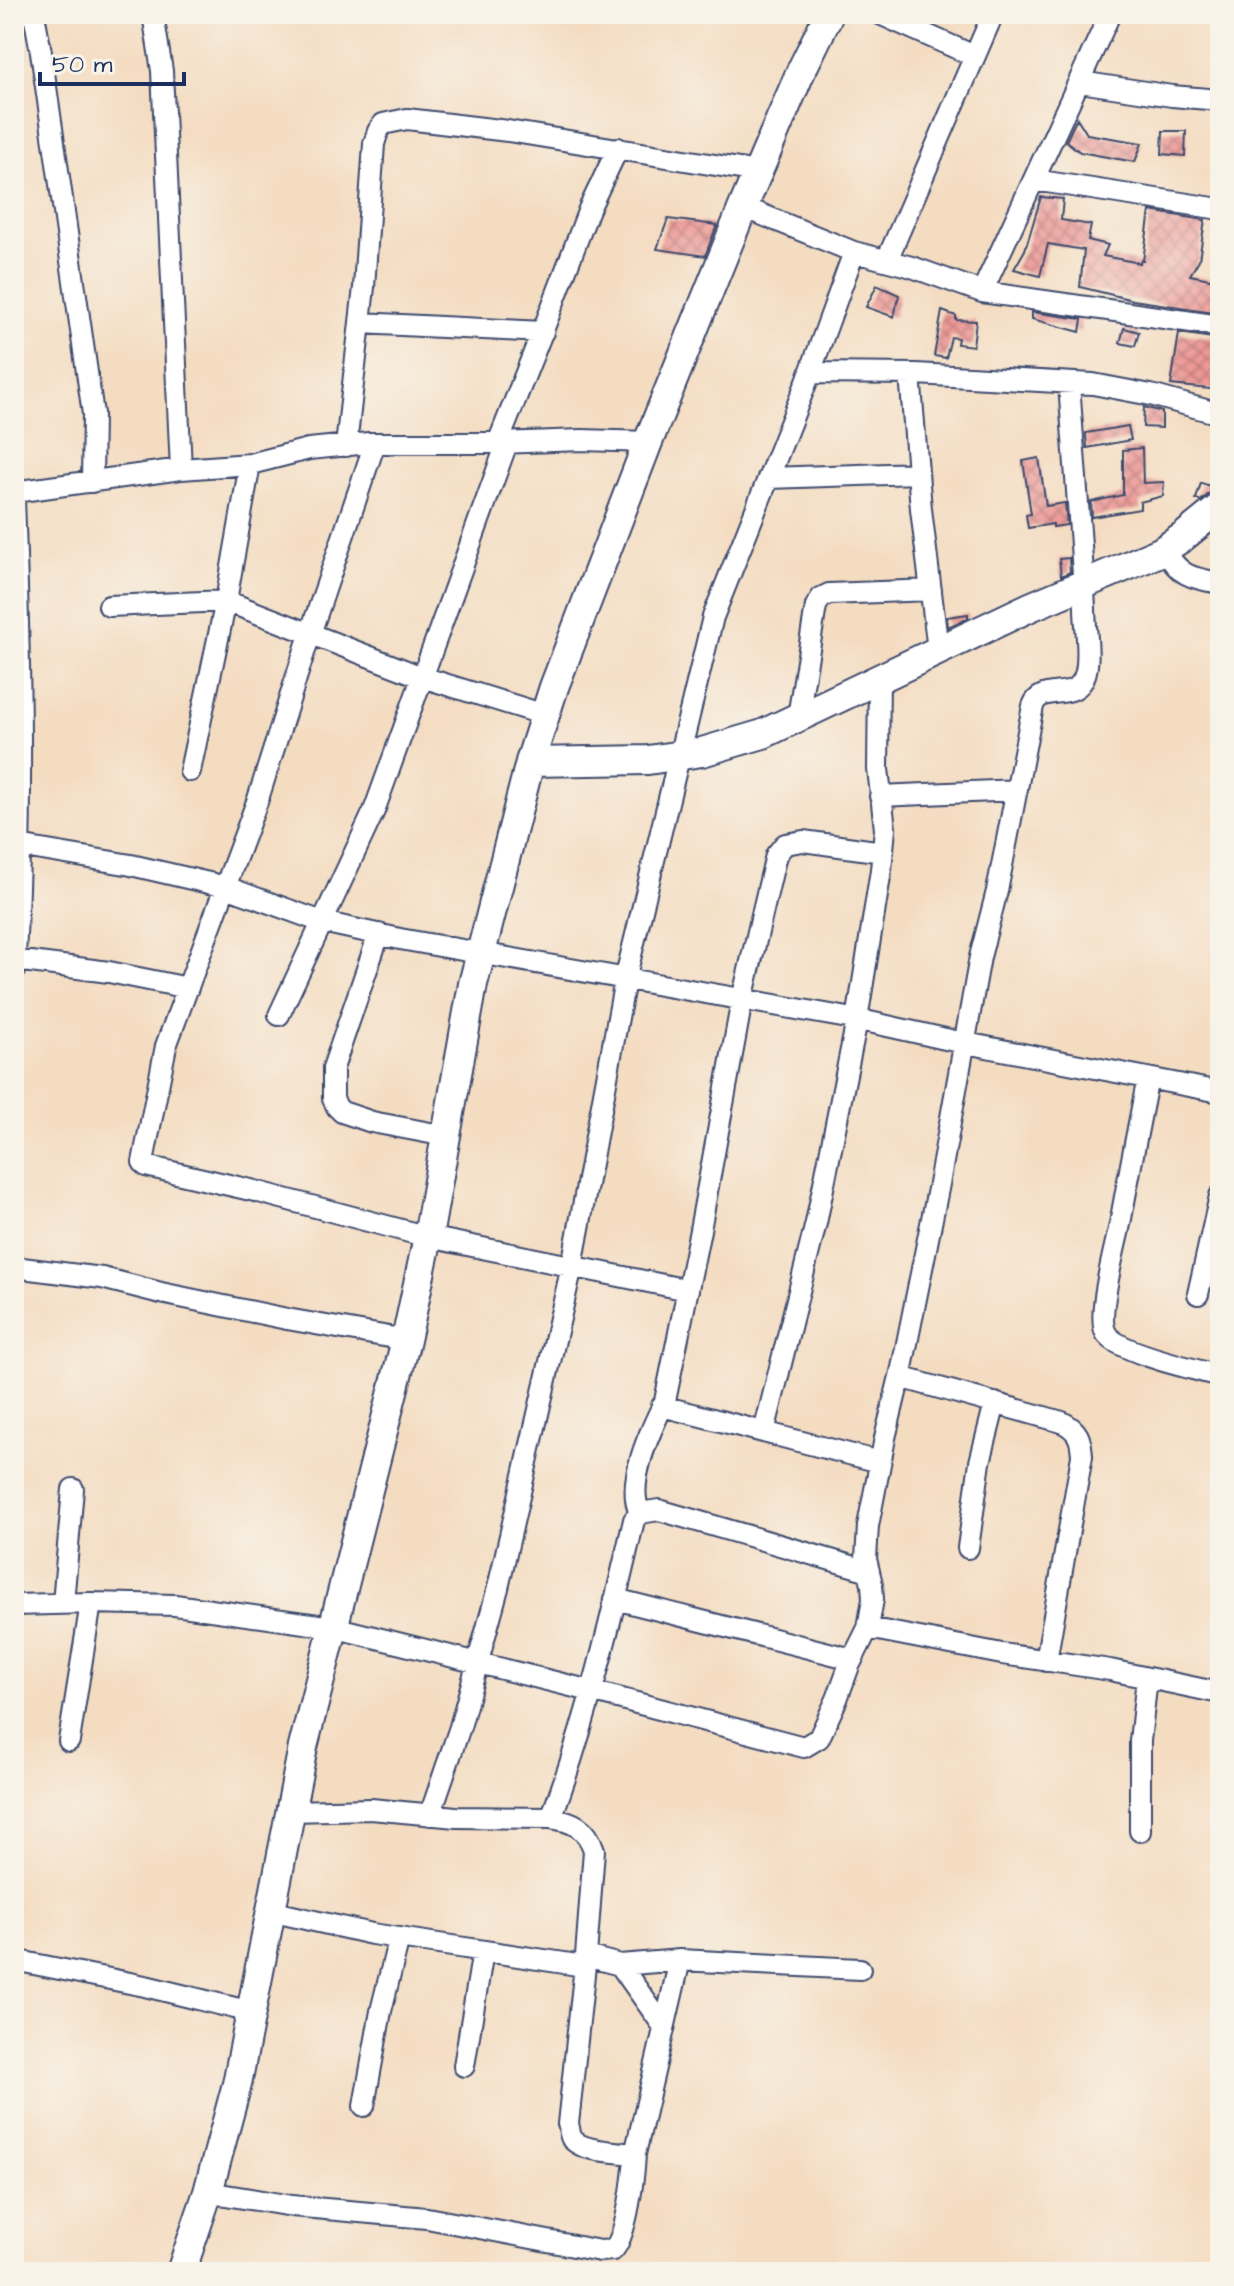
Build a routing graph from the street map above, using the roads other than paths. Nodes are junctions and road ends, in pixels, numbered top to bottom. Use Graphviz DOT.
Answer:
graph roads {
  1 [pos="34,14"];
  2 [pos="153,14"];
  3 [pos="829,14"];
  4 [pos="880,14"];
  5 [pos="993,14"];
  6 [pos="1110,14"];
  7 [pos="974,56"];
  8 [pos="1080,82"];
  9 [pos="1220,100"];
  10 [pos="618,148"];
  11 [pos="758,172"];
  12 [pos="1034,180"];
  13 [pos="743,207"];
  14 [pos="1220,209"];
  15 [pos="854,252"];
  16 [pos="887,260"];
  17 [pos="982,292"];
  18 [pos="360,323"];
  19 [pos="1220,326"];
  20 [pos="543,332"];
  21 [pos="810,373"];
  22 [pos="910,374"];
  23 [pos="1069,383"];
  24 [pos="1220,414"];
  25 [pos="648,442"];
  26 [pos="375,443"];
  27 [pos="502,443"];
  28 [pos="346,446"];
  29 [pos="250,464"];
  30 [pos="181,469"];
  31 [pos="918,473"];
  32 [pos="768,478"];
  33 [pos="92,482"];
  34 [pos="14,492"];
  35 [pos="14,500"];
  36 [pos="1220,507"];
  37 [pos="1165,549"];
  38 [pos="1220,583"];
  39 [pos="1084,585"];
  40 [pos="931,590"];
  41 [pos="226,601"];
  42 [pos="109,606"];
  43 [pos="310,634"];
  44 [pos="938,650"];
  45 [pos="422,677"];
  46 [pos="879,678"];
  47 [pos="545,715"];
  48 [pos="798,717"];
  49 [pos="678,756"];
  50 [pos="530,762"];
  51 [pos="190,771"];
  52 [pos="1017,790"];
  53 [pos="880,796"];
  54 [pos="18,846"];
  55 [pos="883,852"];
  56 [pos="226,887"];
  57 [pos="322,922"];
  58 [pos="379,934"];
  59 [pos="480,955"];
  60 [pos="15,960"];
  61 [pos="14,971"];
  62 [pos="625,980"];
  63 [pos="188,988"];
  64 [pos="742,1000"];
  65 [pos="279,1015"];
  66 [pos="857,1020"];
  67 [pos="966,1043"];
  68 [pos="1148,1078"];
  69 [pos="1220,1092"];
  70 [pos="446,1136"];
  71 [pos="1220,1196"];
  72 [pos="428,1237"];
  73 [pos="572,1266"];
  74 [pos="14,1267"];
  75 [pos="688,1290"];
  76 [pos="1198,1294"];
  77 [pos="406,1340"];
  78 [pos="1220,1376"];
  79 [pos="900,1377"];
  80 [pos="995,1403"];
  81 [pos="662,1406"];
  82 [pos="764,1432"];
  83 [pos="880,1462"];
  84 [pos="73,1489"];
  85 [pos="640,1513"];
  86 [pos="968,1548"];
  87 [pos="869,1571"];
  88 [pos="615,1599"];
  89 [pos="63,1603"];
  90 [pos="91,1603"];
  91 [pos="14,1605"];
  92 [pos="333,1627"];
  93 [pos="868,1628"];
  94 [pos="852,1659"];
  95 [pos="1046,1661"];
  96 [pos="478,1664"];
  97 [pos="1147,1678"];
  98 [pos="591,1691"];
  99 [pos="1220,1693"];
  100 [pos="69,1741"];
  101 [pos="290,1811"];
  102 [pos="430,1815"];
  103 [pos="551,1818"];
  104 [pos="1140,1831"];
  105 [pos="270,1911"];
  106 [pos="399,1938"];
  107 [pos="483,1951"];
  108 [pos="14,1960"];
  109 [pos="680,1960"];
  110 [pos="585,1961"];
  111 [pos="620,1965"];
  112 [pos="860,1969"];
  113 [pos="251,2012"];
  114 [pos="664,2027"];
  115 [pos="464,2066"];
  116 [pos="364,2106"];
  117 [pos="635,2154"];
  118 [pos="208,2192"];
  119 [pos="181,2272"];
  1 -- 33 [label="street"];
  2 -- 30 [label="street"];
  3 -- 11 [label="street"];
  4 -- 7 [label="street"];
  5 -- 7 [label="street"];
  6 -- 8 [label="street"];
  7 -- 16 [label="street"];
  8 -- 9 [label="street"];
  8 -- 12 [label="street"];
  10 -- 11 [label="street"];
  10 -- 18 [label="street"];
  10 -- 20 [label="street"];
  11 -- 13 [label="street"];
  12 -- 14 [label="street"];
  12 -- 17 [label="street"];
  13 -- 15 [label="street"];
  13 -- 25 [label="street"];
  15 -- 16 [label="street"];
  15 -- 21 [label="street"];
  16 -- 17 [label="street"];
  17 -- 19 [label="street"];
  18 -- 20 [label="street"];
  18 -- 28 [label="street"];
  20 -- 27 [label="street"];
  21 -- 22 [label="street"];
  21 -- 32 [label="street"];
  22 -- 23 [label="street"];
  22 -- 31 [label="street"];
  23 -- 24 [label="street"];
  23 -- 39 [label="street"];
  25 -- 27 [label="street"];
  25 -- 47 [label="street"];
  26 -- 27 [label="street"];
  26 -- 28 [label="street"];
  26 -- 43 [label="street"];
  27 -- 45 [label="street"];
  28 -- 29 [label="street"];
  29 -- 30 [label="street"];
  29 -- 41 [label="street"];
  30 -- 33 [label="street"];
  31 -- 32 [label="street"];
  31 -- 40 [label="street"];
  32 -- 49 [label="street"];
  33 -- 34 [label="street"];
  35 -- 54 [label="street"];
  36 -- 37 [label="street"];
  37 -- 38 [label="street"];
  37 -- 39 [label="street"];
  39 -- 44 [label="street"];
  39 -- 52 [label="street"];
  40 -- 44 [label="street"];
  40 -- 48 [label="street"];
  41 -- 42 [label="street"];
  41 -- 43 [label="street"];
  41 -- 51 [label="street"];
  43 -- 45 [label="street"];
  43 -- 56 [label="street"];
  44 -- 46 [label="street"];
  45 -- 47 [label="street"];
  45 -- 57 [label="street"];
  46 -- 48 [label="street"];
  46 -- 53 [label="street"];
  47 -- 50 [label="street"];
  48 -- 49 [label="street"];
  49 -- 50 [label="street"];
  49 -- 62 [label="street"];
  50 -- 59 [label="street"];
  52 -- 53 [label="street"];
  52 -- 67 [label="street"];
  53 -- 55 [label="street"];
  54 -- 56 [label="street"];
  54 -- 60 [label="street"];
  55 -- 64 [label="street"];
  55 -- 66 [label="street"];
  56 -- 57 [label="street"];
  56 -- 63 [label="street"];
  57 -- 58 [label="street"];
  57 -- 65 [label="street"];
  58 -- 59 [label="street"];
  58 -- 70 [label="street"];
  59 -- 62 [label="street"];
  59 -- 70 [label="street"];
  60 -- 61 [label="street"];
  60 -- 63 [label="street"];
  62 -- 64 [label="street"];
  62 -- 73 [label="street"];
  63 -- 72 [label="street"];
  64 -- 66 [label="street"];
  64 -- 75 [label="street"];
  66 -- 67 [label="street"];
  66 -- 82 [label="street"];
  67 -- 68 [label="street"];
  67 -- 79 [label="street"];
  68 -- 69 [label="street"];
  68 -- 78 [label="street"];
  70 -- 72 [label="street"];
  71 -- 76 [label="street"];
  72 -- 73 [label="street"];
  72 -- 77 [label="street"];
  73 -- 75 [label="street"];
  73 -- 96 [label="street"];
  74 -- 77 [label="street"];
  75 -- 81 [label="street"];
  77 -- 92 [label="street"];
  79 -- 80 [label="street"];
  79 -- 83 [label="street"];
  80 -- 86 [label="street"];
  80 -- 95 [label="street"];
  81 -- 82 [label="street"];
  81 -- 85 [label="street"];
  82 -- 83 [label="street"];
  83 -- 87 [label="street"];
  84 -- 89 [label="street"];
  85 -- 87 [label="street"];
  85 -- 88 [label="street"];
  87 -- 93 [label="street"];
  88 -- 94 [label="street"];
  88 -- 98 [label="street"];
  89 -- 90 [label="street"];
  89 -- 91 [label="street"];
  90 -- 92 [label="street"];
  90 -- 100 [label="street"];
  92 -- 96 [label="street"];
  92 -- 101 [label="street"];
  93 -- 94 [label="street"];
  93 -- 95 [label="street"];
  94 -- 98 [label="street"];
  95 -- 97 [label="street"];
  96 -- 98 [label="street"];
  96 -- 102 [label="street"];
  97 -- 99 [label="street"];
  97 -- 104 [label="street"];
  98 -- 103 [label="street"];
  101 -- 102 [label="street"];
  101 -- 105 [label="street"];
  102 -- 103 [label="street"];
  103 -- 110 [label="street"];
  105 -- 106 [label="street"];
  105 -- 113 [label="street"];
  106 -- 107 [label="street"];
  106 -- 116 [label="street"];
  107 -- 110 [label="street"];
  107 -- 115 [label="street"];
  108 -- 113 [label="street"];
  109 -- 111 [label="street"];
  109 -- 112 [label="street"];
  109 -- 114 [label="street"];
  110 -- 111 [label="street"];
  110 -- 117 [label="street"];
  111 -- 114 [label="street"];
  113 -- 118 [label="street"];
  114 -- 117 [label="street"];
  117 -- 118 [label="street"];
  118 -- 119 [label="street"];
}
